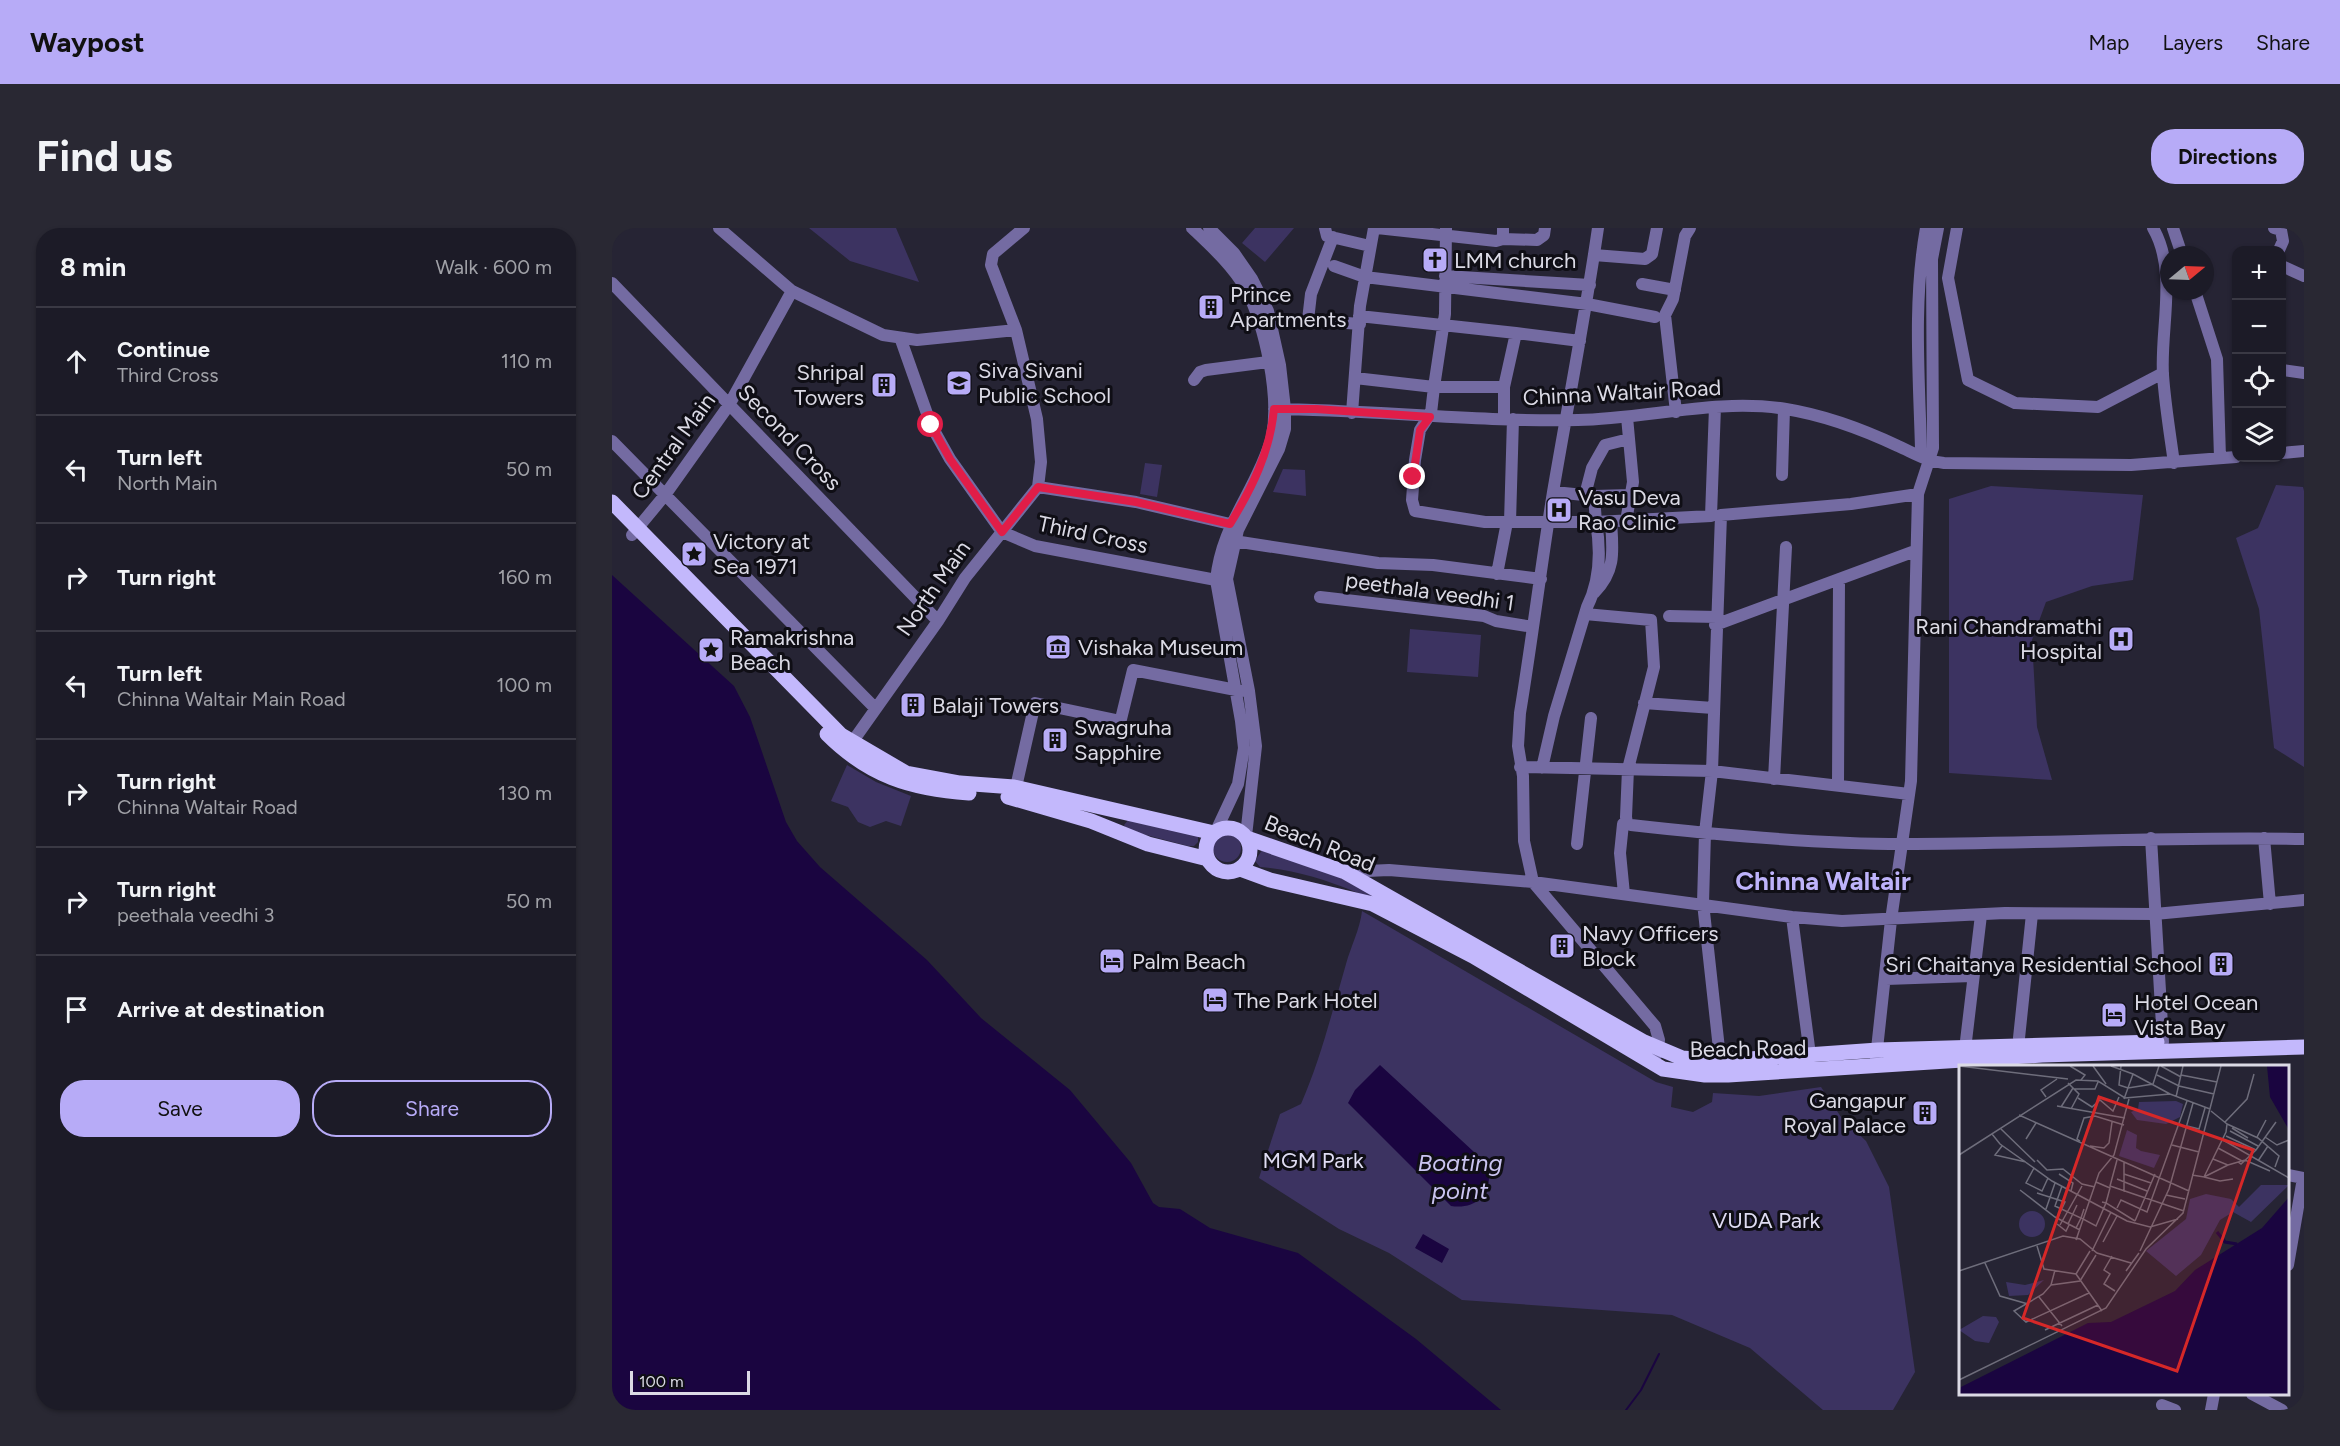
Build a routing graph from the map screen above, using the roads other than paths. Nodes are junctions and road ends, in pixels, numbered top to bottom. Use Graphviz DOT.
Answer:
graph roads {
  1 [pos="718,228"];
  2 [pos="1024,228"];
  3 [pos="1192,228"];
  4 [pos="1209,228"];
  5 [pos="1375,228"];
  6 [pos="1545,228"];
  7 [pos="1598,228"];
  8 [pos="1657,228"];
  9 [pos="1690,228"];
  10 [pos="1926,228"];
  11 [pos="1938,228"];
  12 [pos="1957,228"];
  13 [pos="2153,228"];
  14 [pos="2173,228"];
  15 [pos="2274,228"];
  16 [pos="1329,233"];
  17 [pos="1446,233"];
  18 [pos="1503,233"];
  19 [pos="1370,246"];
  20 [pos="2179,246"];
  21 [pos="2280,246"];
  22 [pos="1594,255"];
  23 [pos="1334,266"];
  24 [pos="2286,268"];
  25 [pos="2304,276"];
  26 [pos="1365,277"];
  27 [pos="1444,281"];
  28 [pos="612,283"];
  29 [pos="1642,284"];
  30 [pos="1590,285"];
  31 [pos="1675,290"];
  32 [pos="792,291"];
  33 [pos="2198,300"];
  34 [pos="1587,304"];
  35 [pos="1655,317"];
  36 [pos="1359,320"];
  37 [pos="1443,326"];
  38 [pos="1016,330"];
  39 [pos="1516,333"];
  40 [pos="901,340"];
  41 [pos="1580,341"];
  42 [pos="1268,362"];
  43 [pos="2286,371"];
  44 [pos="2163,373"];
  45 [pos="2304,373"];
  46 [pos="1355,378"];
  47 [pos="1194,380"];
  48 [pos="1434,387"];
  49 [pos="1504,387"];
  50 [pos="729,405"];
  51 [pos="1715,407"];
  52 [pos="1280,409"];
  53 [pos="1784,409"];
  54 [pos="1676,412"];
  55 [pos="1352,413"];
  56 [pos="1430,417"];
  57 [pos="1627,417"];
  58 [pos="1508,419"];
  59 [pos="1566,419"];
  60 [pos="1629,440"];
  61 [pos="612,441"];
  62 [pos="2303,450"];
  63 [pos="2286,452"];
  64 [pos="2232,457"];
  65 [pos="2220,458"];
  66 [pos="1927,461"];
  67 [pos="2174,463"];
  68 [pos="1782,475"];
  69 [pos="1038,487"];
  70 [pos="1554,492"];
  71 [pos="1918,494"];
  72 [pos="665,495"];
  73 [pos="1632,495"];
  74 [pos="1589,496"];
  75 [pos="612,502"];
  76 [pos="612,515"];
  77 [pos="1716,516"];
  78 [pos="1549,521"];
  79 [pos="1626,521"];
  80 [pos="1508,522"];
  81 [pos="1596,522"];
  82 [pos="1611,522"];
  83 [pos="1230,524"];
  84 [pos="635,532"];
  85 [pos="1002,532"];
  86 [pos="1234,541"];
  87 [pos="1786,547"];
  88 [pos="1915,551"];
  89 [pos="1497,574"];
  90 [pos="1541,579"];
  91 [pos="1216,580"];
  92 [pos="1839,581"];
  93 [pos="1594,592"];
  94 [pos="1320,597"];
  95 [pos="1781,602"];
  96 [pos="1585,614"];
  97 [pos="1669,616"];
  98 [pos="938,621"];
  99 [pos="1716,621"];
  100 [pos="1533,627"];
  101 [pos="1242,691"];
  102 [pos="1644,703"];
  103 [pos="875,708"];
  104 [pos="1713,708"];
  105 [pos="1591,718"];
  106 [pos="849,748"];
  107 [pos="1520,767"];
  108 [pos="1586,767"];
  109 [pos="1542,768"];
  110 [pos="1628,769"];
  111 [pos="1712,771"];
  112 [pos="1774,778"];
  113 [pos="1838,784"];
  114 [pos="1014,792"];
  115 [pos="1909,794"];
  116 [pos="1623,824"];
  117 [pos="1215,832"];
  118 [pos="1705,833"];
  119 [pos="1246,837"];
  120 [pos="2151,838"];
  121 [pos="2264,838"];
  122 [pos="2304,839"];
  123 [pos="1577,844"];
  124 [pos="1902,844"];
  125 [pos="1208,859"];
  126 [pos="1240,869"];
  127 [pos="1345,872"];
  128 [pos="1533,882"];
  129 [pos="1624,894"];
  130 [pos="2304,900"];
  131 [pos="1703,903"];
  132 [pos="2270,904"];
  133 [pos="2032,914"];
  134 [pos="2155,914"];
  135 [pos="1981,915"];
  136 [pos="1792,917"];
  137 [pos="1891,920"];
  138 [pos="1972,975"];
  139 [pos="1886,979"];
  140 [pos="2304,1037"];
  141 [pos="2019,1038"];
  142 [pos="1966,1041"];
  143 [pos="2163,1042"];
  144 [pos="2304,1047"];
  145 [pos="1659,1050"];
  146 [pos="1810,1055"];
  147 [pos="1876,1057"];
  148 [pos="1993,1058"];
  149 [pos="1653,1064"];
  150 [pos="1721,1068"];
  151 [pos="2289,1175"];
  152 [pos="2304,1178"];
  153 [pos="2289,1260"];
  154 [pos="2263,1401"];
  155 [pos="2162,1405"];
  156 [pos="2175,1410"];
  157 [pos="2282,1410"];
  1 -- 32 [label="street"];
  2 -- 38 [label="street"];
  3 -- 42 [label="street"];
  4 -- 52 [label="street"];
  5 -- 17 [label="street"];
  5 -- 19 [label="street"];
  6 -- 18 [label="street"];
  7 -- 22 [label="street"];
  8 -- 22 [label="street"];
  9 -- 31 [label="street"];
  10 -- 66 [label="street"];
  11 -- 66 [label="street"];
  12 -- 44 [label="street"];
  13 -- 44 [label="street"];
  14 -- 20 [label="street"];
  15 -- 21 [label="street"];
  16 -- 19 [label="street"];
  16 -- 36 [label="street"];
  17 -- 18 [label="street"];
  17 -- 27 [label="street"];
  19 -- 26 [label="street"];
  22 -- 30 [label="street"];
  23 -- 26 [label="street"];
  24 -- 25 [label="street"];
  26 -- 27 [label="street"];
  26 -- 36 [label="street"];
  27 -- 30 [label="street"];
  27 -- 34 [label="street"];
  27 -- 37 [label="street"];
  28 -- 50 [label="street, Second Cross"];
  29 -- 31 [label="street"];
  30 -- 34 [label="street"];
  31 -- 54 [label="street"];
  32 -- 40 [label="street"];
  32 -- 50 [label="street, Central Main"];
  33 -- 65 [label="street"];
  34 -- 35 [label="street"];
  34 -- 41 [label="street"];
  36 -- 37 [label="street"];
  36 -- 46 [label="street"];
  37 -- 39 [label="street"];
  37 -- 48 [label="street"];
  38 -- 40 [label="street"];
  38 -- 69 [label="street"];
  39 -- 41 [label="street"];
  39 -- 49 [label="street"];
  40 -- 85 [label="street, Third Cross"];
  41 -- 59 [label="street"];
  42 -- 47 [label="street"];
  42 -- 52 [label="street"];
  43 -- 45 [label="street"];
  44 -- 67 [label="street"];
  46 -- 48 [label="street"];
  46 -- 55 [label="street"];
  48 -- 49 [label="street"];
  48 -- 56 [label="street"];
  49 -- 58 [label="street"];
  50 -- 72 [label="street, Central Main"];
  50 -- 98 [label="street, Second Cross"];
  51 -- 53 [label="street, Chinna Waltair Road"];
  51 -- 54 [label="street, Chinna Waltair Road"];
  51 -- 77 [label="street"];
  52 -- 55 [label="street, Chinna Waltair Road"];
  52 -- 83 [label="street"];
  52 -- 86 [label="street"];
  53 -- 66 [label="street, Chinna Waltair Road"];
  53 -- 68 [label="street"];
  54 -- 57 [label="street, Chinna Waltair Road"];
  55 -- 56 [label="street, Chinna Waltair Road"];
  56 -- 58 [label="street, Chinna Waltair Road"];
  56 -- 80 [label="street"];
  57 -- 59 [label="street, Chinna Waltair Road"];
  57 -- 60 [label="street"];
  58 -- 59 [label="street, Chinna Waltair Road"];
  58 -- 80 [label="street"];
  59 -- 70 [label="street"];
  60 -- 73 [label="street"];
  60 -- 74 [label="street"];
  61 -- 72 [label="street"];
  62 -- 63 [label="street"];
  64 -- 65 [label="street"];
  65 -- 67 [label="street"];
  66 -- 67 [label="street"];
  66 -- 71 [label="street"];
  69 -- 83 [label="street"];
  69 -- 85 [label="street, North Main"];
  70 -- 74 [label="street"];
  70 -- 78 [label="street"];
  71 -- 77 [label="street"];
  71 -- 88 [label="street"];
  72 -- 84 [label="street, Central Main"];
  72 -- 103 [label="street"];
  73 -- 74 [label="street"];
  73 -- 79 [label="street"];
  74 -- 81 [label="street"];
  75 -- 84 [label="main road"];
  76 -- 84 [label="main road"];
  77 -- 79 [label="street"];
  77 -- 99 [label="street"];
  78 -- 80 [label="street"];
  78 -- 81 [label="street"];
  78 -- 90 [label="street"];
  79 -- 82 [label="street"];
  80 -- 89 [label="street"];
  81 -- 82 [label="street"];
  81 -- 93 [label="street"];
  82 -- 93 [label="street"];
  83 -- 91 [label="street"];
  84 -- 106 [label="main road"];
  85 -- 91 [label="street, Third Cross"];
  85 -- 98 [label="street, North Main"];
  86 -- 89 [label="street"];
  86 -- 101 [label="street"];
  87 -- 95 [label="street"];
  88 -- 92 [label="street"];
  88 -- 115 [label="street"];
  89 -- 90 [label="street"];
  90 -- 100 [label="street"];
  91 -- 101 [label="street"];
  92 -- 95 [label="street"];
  92 -- 113 [label="street"];
  93 -- 96 [label="street"];
  94 -- 100 [label="street, peethala veedhi 1"];
  95 -- 99 [label="street"];
  95 -- 112 [label="street"];
  96 -- 102 [label="street"];
  96 -- 109 [label="street"];
  97 -- 99 [label="street"];
  98 -- 103 [label="street, North Main"];
  99 -- 104 [label="street"];
  100 -- 107 [label="street"];
  101 -- 114 [label="street"];
  101 -- 117 [label="street"];
  101 -- 119 [label="street"];
  102 -- 104 [label="street"];
  102 -- 110 [label="street"];
  103 -- 106 [label="street, North Main"];
  104 -- 111 [label="street"];
  105 -- 108 [label="street"];
  106 -- 114 [label="main road"];
  107 -- 109 [label="street"];
  107 -- 128 [label="street"];
  108 -- 109 [label="street"];
  108 -- 110 [label="street"];
  108 -- 123 [label="street"];
  110 -- 111 [label="street"];
  110 -- 118 [label="street"];
  111 -- 112 [label="street"];
  111 -- 118 [label="street"];
  112 -- 113 [label="street"];
  113 -- 115 [label="street"];
  114 -- 117 [label="main road"];
  114 -- 125 [label="main road"];
  115 -- 124 [label="street"];
  116 -- 129 [label="street"];
  117 -- 119 [label="main road"];
  117 -- 125 [label="main road"];
  118 -- 124 [label="street"];
  118 -- 131 [label="street"];
  119 -- 126 [label="main road"];
  119 -- 127 [label="main road, Beach Road"];
  120 -- 121 [label="street"];
  120 -- 124 [label="street"];
  120 -- 134 [label="street"];
  121 -- 122 [label="street"];
  121 -- 132 [label="street"];
  124 -- 137 [label="street"];
  125 -- 126 [label="main road"];
  126 -- 149 [label="main road, Beach Road"];
  127 -- 128 [label="street"];
  127 -- 145 [label="main road, Beach Road"];
  128 -- 129 [label="street"];
  128 -- 145 [label="street"];
  129 -- 131 [label="street"];
  130 -- 132 [label="street"];
  131 -- 136 [label="street"];
  131 -- 150 [label="street"];
  132 -- 134 [label="street"];
  133 -- 134 [label="street"];
  133 -- 135 [label="street"];
  133 -- 141 [label="street"];
  134 -- 143 [label="street"];
  135 -- 137 [label="street"];
  135 -- 138 [label="street"];
  136 -- 137 [label="street"];
  136 -- 146 [label="street"];
  137 -- 139 [label="street"];
  138 -- 139 [label="street"];
  138 -- 142 [label="street"];
  139 -- 147 [label="street"];
  140 -- 143 [label="main road, Beach Road"];
  143 -- 148 [label="main road, Beach Road"];
  144 -- 148 [label="main road, Beach Road"];
  145 -- 149 [label="street"];
  145 -- 150 [label="main road, Beach Road"];
  146 -- 147 [label="main road, Beach Road"];
  146 -- 150 [label="main road, Beach Road"];
  147 -- 148 [label="main road, Beach Road"];
  147 -- 150 [label="main road, Beach Road"];
  149 -- 150 [label="main road, Beach Road"];
  151 -- 152 [label="street"];
  152 -- 153 [label="street"];
  154 -- 157 [label="street"];
  155 -- 156 [label="street"];
}
